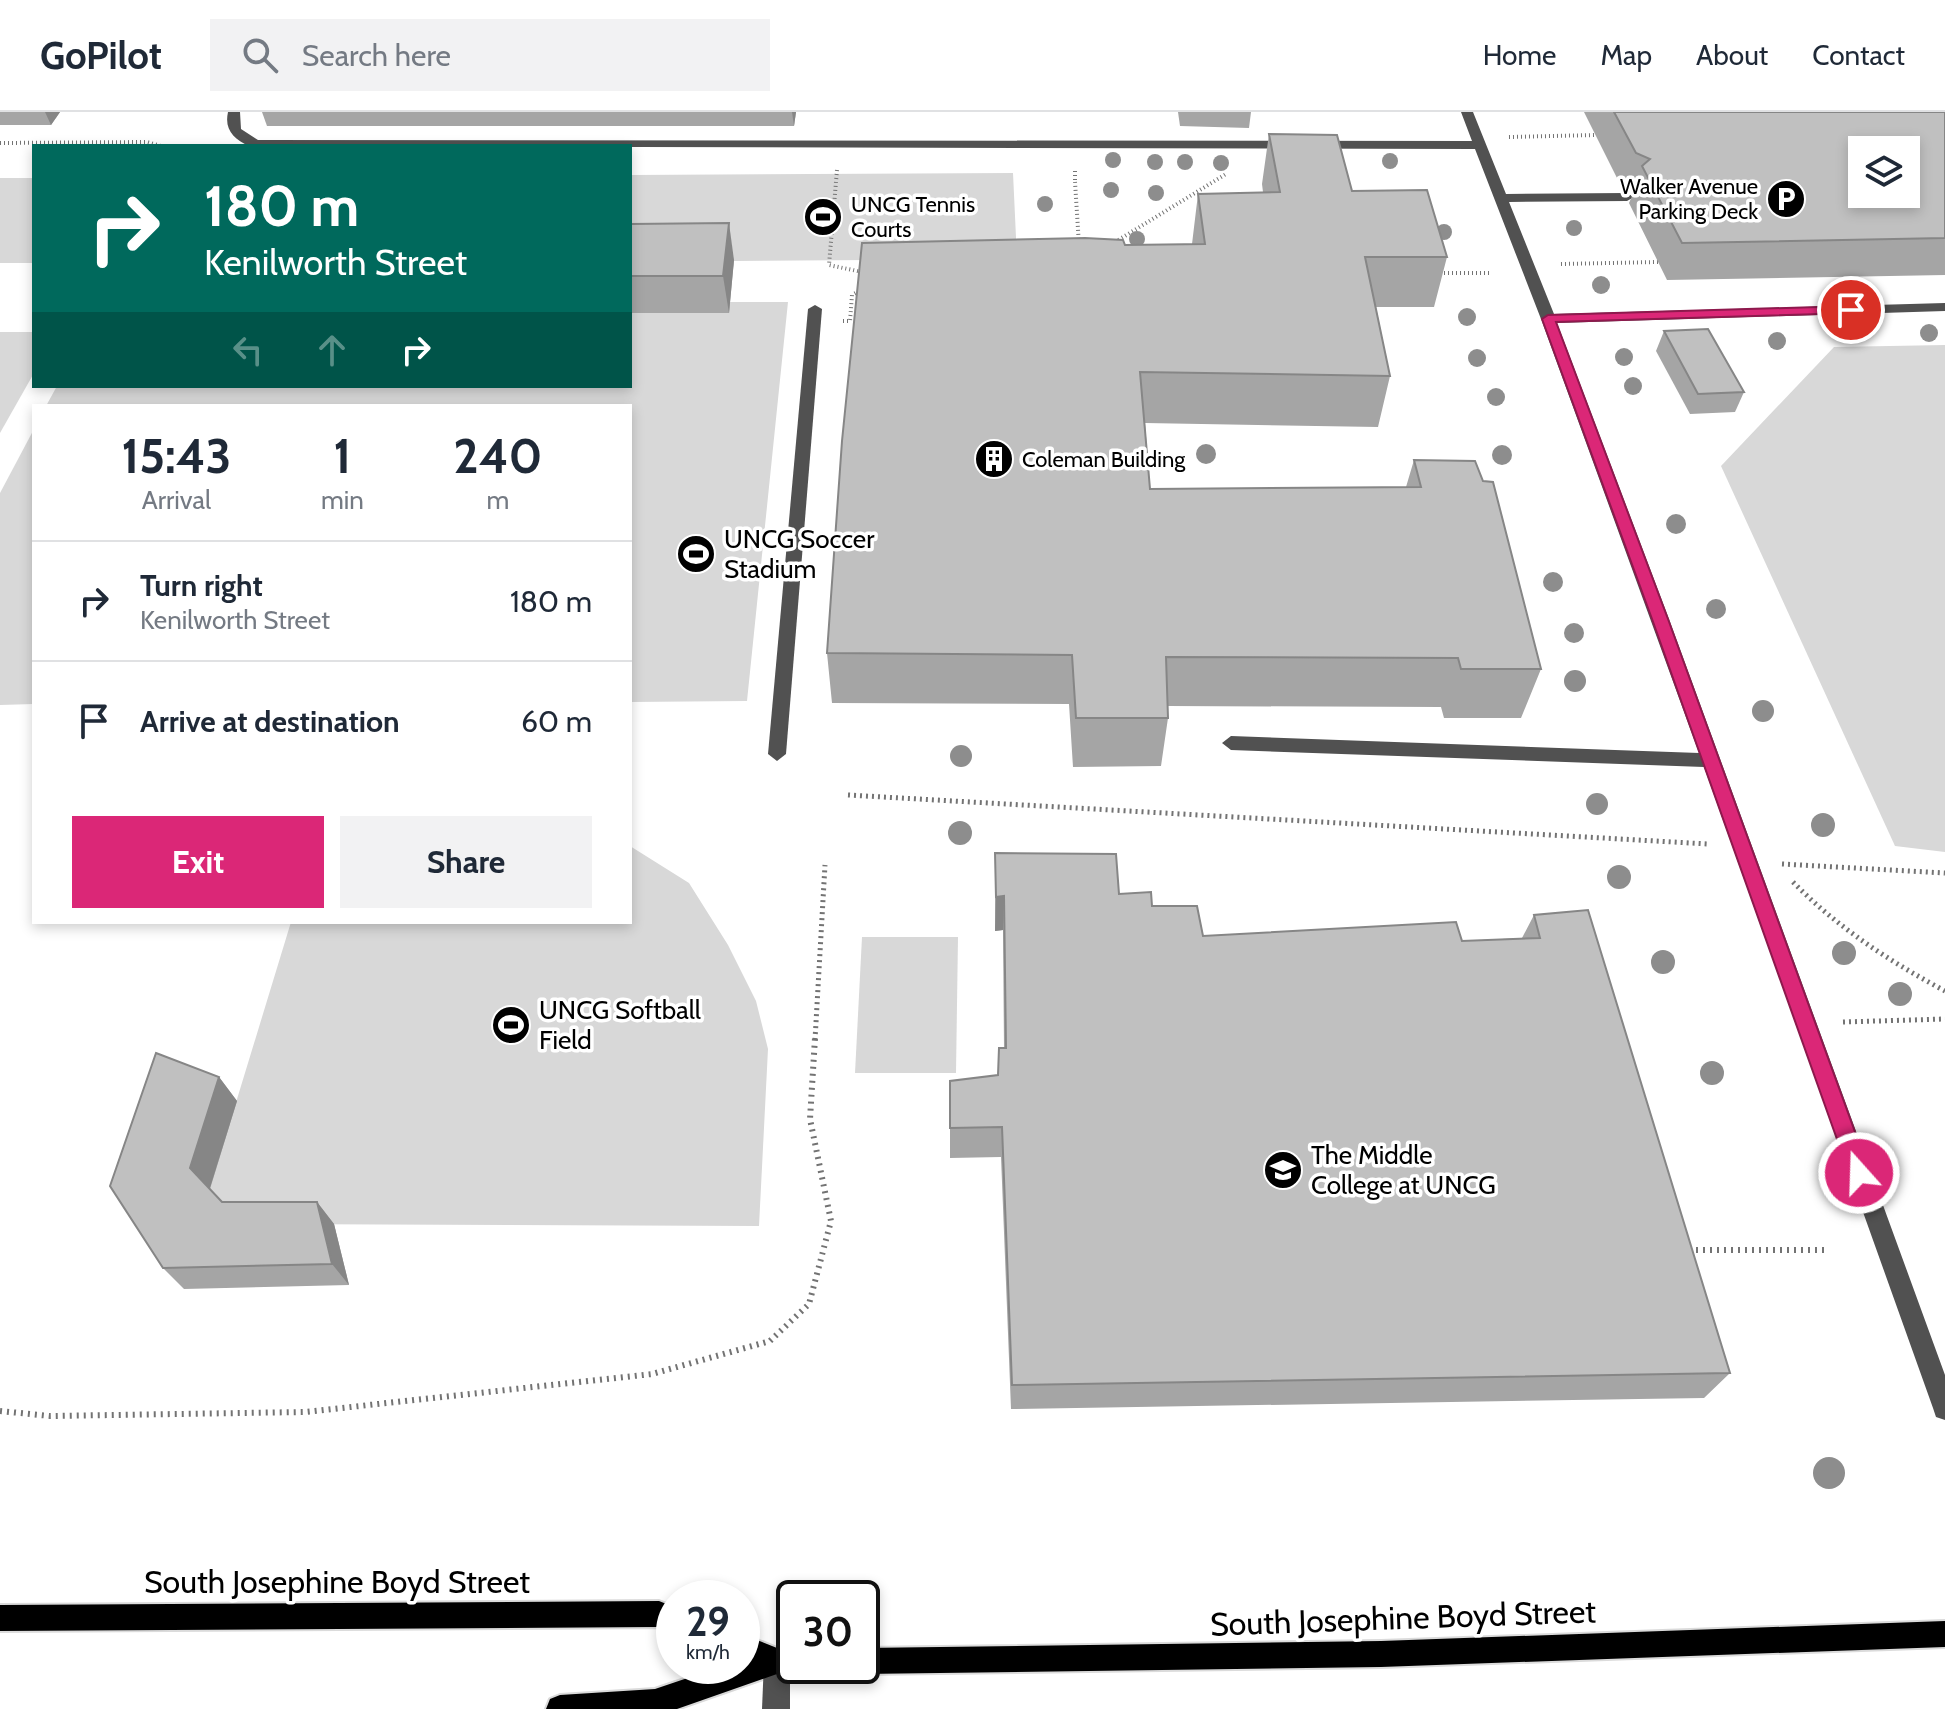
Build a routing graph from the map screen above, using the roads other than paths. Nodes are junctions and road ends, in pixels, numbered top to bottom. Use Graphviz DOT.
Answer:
graph roads {
  1 [pos="234,112"];
  2 [pos="1467,112"];
  3 [pos="256,144"];
  4 [pos="632,144"];
  5 [pos="1481,145"];
  6 [pos="1627,197"];
  7 [pos="1501,198"];
  8 [pos="1945,307"];
  9 [pos="815,309"];
  10 [pos="1548,319"];
  11 [pos="1231,743"];
  12 [pos="777,754"];
  13 [pos="1710,760"];
  14 [pos="1945,1408"];
  15 [pos="656,1614"];
  16 [pos="0,1618"];
  17 [pos="1945,1634"];
  18 [pos="880,1661"];
  19 [pos="776,1664"];
  20 [pos="781,1684"];
  21 [pos="560,1709"];
  22 [pos="776,1709"];
  1 -- 3 [label="street"];
  2 -- 5 [label="street"];
  4 -- 5 [label="street"];
  5 -- 7 [label="street"];
  6 -- 7 [label="street"];
  7 -- 10 [label="street"];
  8 -- 10 [label="street"];
  9 -- 12 [label="street"];
  10 -- 13 [label="street"];
  11 -- 13 [label="street"];
  13 -- 14 [label="street"];
  15 -- 16 [label="main road, South Josephine Boyd Street"];
  17 -- 18 [label="main road, South Josephine Boyd Street"];
  19 -- 21 [label="main road"];
  20 -- 22 [label="street"];
}
